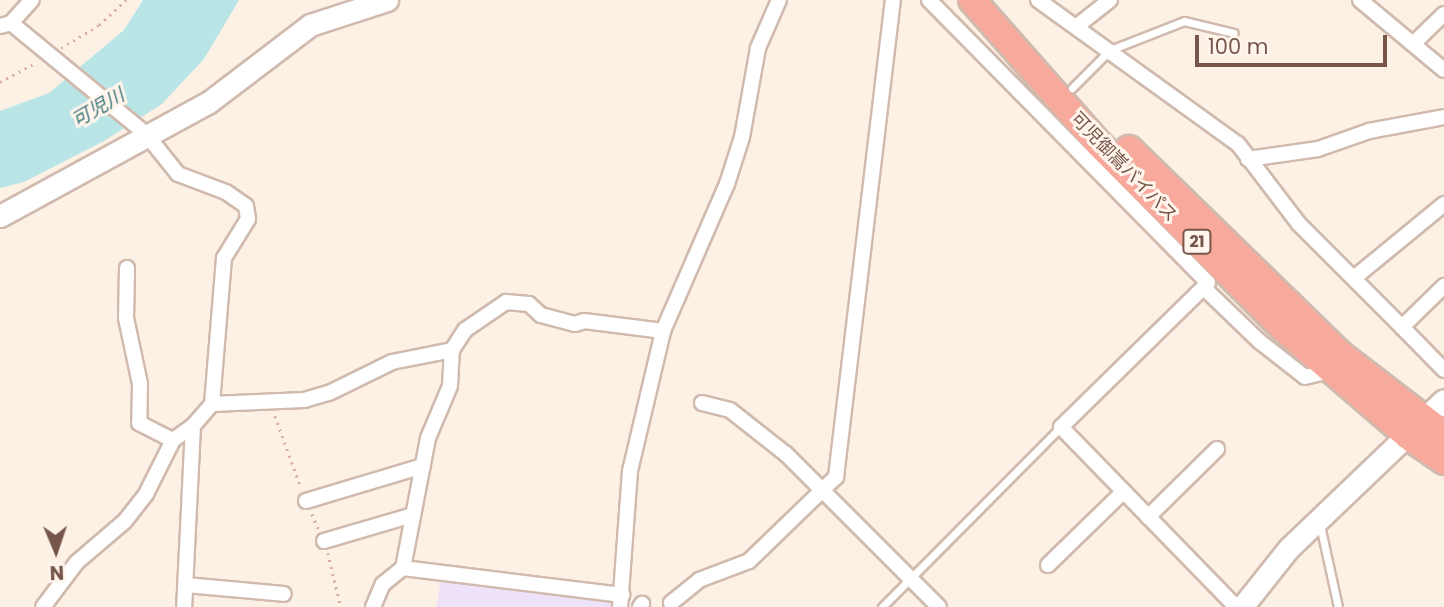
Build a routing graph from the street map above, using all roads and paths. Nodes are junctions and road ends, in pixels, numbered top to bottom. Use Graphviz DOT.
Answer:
graph roads {
  1 [pos="32,0"];
  2 [pos="126,0"];
  3 [pos="387,0"];
  4 [pos="779,0"];
  5 [pos="893,0"];
  6 [pos="929,0"];
  7 [pos="972,0"];
  8 [pos="994,0"];
  9 [pos="1038,0"];
  10 [pos="1110,0"];
  11 [pos="1360,0"];
  12 [pos="1444,14"];
  13 [pos="5,24"];
  14 [pos="1077,26"];
  15 [pos="1234,33"];
  16 [pos="1413,44"];
  17 [pos="1110,50"];
  18 [pos="52,53"];
  19 [pos="1444,70"];
  20 [pos="0,82"];
  21 [pos="1072,88"];
  22 [pos="1444,117"];
  23 [pos="146,134"];
  24 [pos="1248,159"];
  25 [pos="1444,204"];
  26 [pos="0,216"];
  27 [pos="127,268"];
  28 [pos="1354,278"];
  29 [pos="1444,286"];
  30 [pos="1204,288"];
  31 [pos="1402,327"];
  32 [pos="663,331"];
  33 [pos="452,350"];
  34 [pos="1444,370"];
  35 [pos="1329,371"];
  36 [pos="1444,400"];
  37 [pos="702,403"];
  38 [pos="212,404"];
  39 [pos="193,426"];
  40 [pos="1061,428"];
  41 [pos="1425,430"];
  42 [pos="173,440"];
  43 [pos="1217,449"];
  44 [pos="1444,461"];
  45 [pos="423,467"];
  46 [pos="825,488"];
  47 [pos="1123,492"];
  48 [pos="306,501"];
  49 [pos="413,515"];
  50 [pos="1148,517"];
  51 [pos="1319,521"];
  52 [pos="324,541"];
  53 [pos="1048,565"];
  54 [pos="403,568"];
  55 [pos="911,579"];
  56 [pos="186,585"];
  57 [pos="284,594"];
  58 [pos="621,601"];
  59 [pos="671,606"];
  60 [pos="43,607"];
  61 [pos="184,607"];
  62 [pos="373,607"];
  63 [pos="882,607"];
  64 [pos="939,607"];
  65 [pos="1236,607"];
  66 [pos="1242,607"];
  67 [pos="1338,607"];
  1 -- 13 [label="street"];
  2 -- 18 [label="path"];
  3 -- 23 [label="street"];
  4 -- 32 [label="street"];
  5 -- 46 [label="street"];
  6 -- 30 [label="street"];
  7 -- 35 [label="highway, 可児御嵩バイパス / 21"];
  8 -- 21 [label="highway, 可児御嵩バイパス / 21"];
  9 -- 14 [label="street"];
  10 -- 14 [label="street"];
  11 -- 16 [label="street"];
  12 -- 16 [label="street"];
  13 -- 18 [label="street"];
  14 -- 17 [label="street"];
  15 -- 17 [label="lane"];
  16 -- 19 [label="street"];
  17 -- 21 [label="lane"];
  17 -- 24 [label="street"];
  18 -- 20 [label="path"];
  18 -- 23 [label="street"];
  21 -- 41 [label="highway, 可児御嵩バイパス / 21"];
  22 -- 24 [label="street"];
  23 -- 26 [label="street"];
  23 -- 38 [label="street"];
  24 -- 28 [label="street"];
  25 -- 28 [label="street"];
  27 -- 42 [label="street"];
  28 -- 31 [label="street"];
  29 -- 31 [label="street"];
  30 -- 35 [label="street"];
  30 -- 40 [label="street"];
  31 -- 34 [label="street"];
  32 -- 33 [label="street"];
  32 -- 58 [label="street"];
  33 -- 38 [label="street"];
  33 -- 45 [label="street"];
  35 -- 41 [label="highway, 可児御嵩バイパス / 21"];
  36 -- 41 [label="street"];
  37 -- 46 [label="street"];
  38 -- 39 [label="street"];
  39 -- 42 [label="street"];
  39 -- 56 [label="street"];
  40 -- 47 [label="street"];
  40 -- 55 [label="lane"];
  41 -- 44 [label="highway, 可児御嵩バイパス / 21"];
  41 -- 51 [label="street"];
  42 -- 60 [label="street"];
  43 -- 50 [label="street"];
  45 -- 48 [label="street"];
  45 -- 49 [label="street"];
  46 -- 55 [label="street"];
  46 -- 59 [label="street"];
  47 -- 50 [label="street"];
  47 -- 53 [label="street"];
  49 -- 52 [label="street"];
  49 -- 54 [label="street"];
  50 -- 65 [label="street"];
  51 -- 66 [label="street"];
  51 -- 67 [label="lane"];
  54 -- 58 [label="street"];
  54 -- 62 [label="street"];
  55 -- 63 [label="lane"];
  55 -- 64 [label="street"];
  56 -- 57 [label="street"];
  56 -- 61 [label="street"];
}
